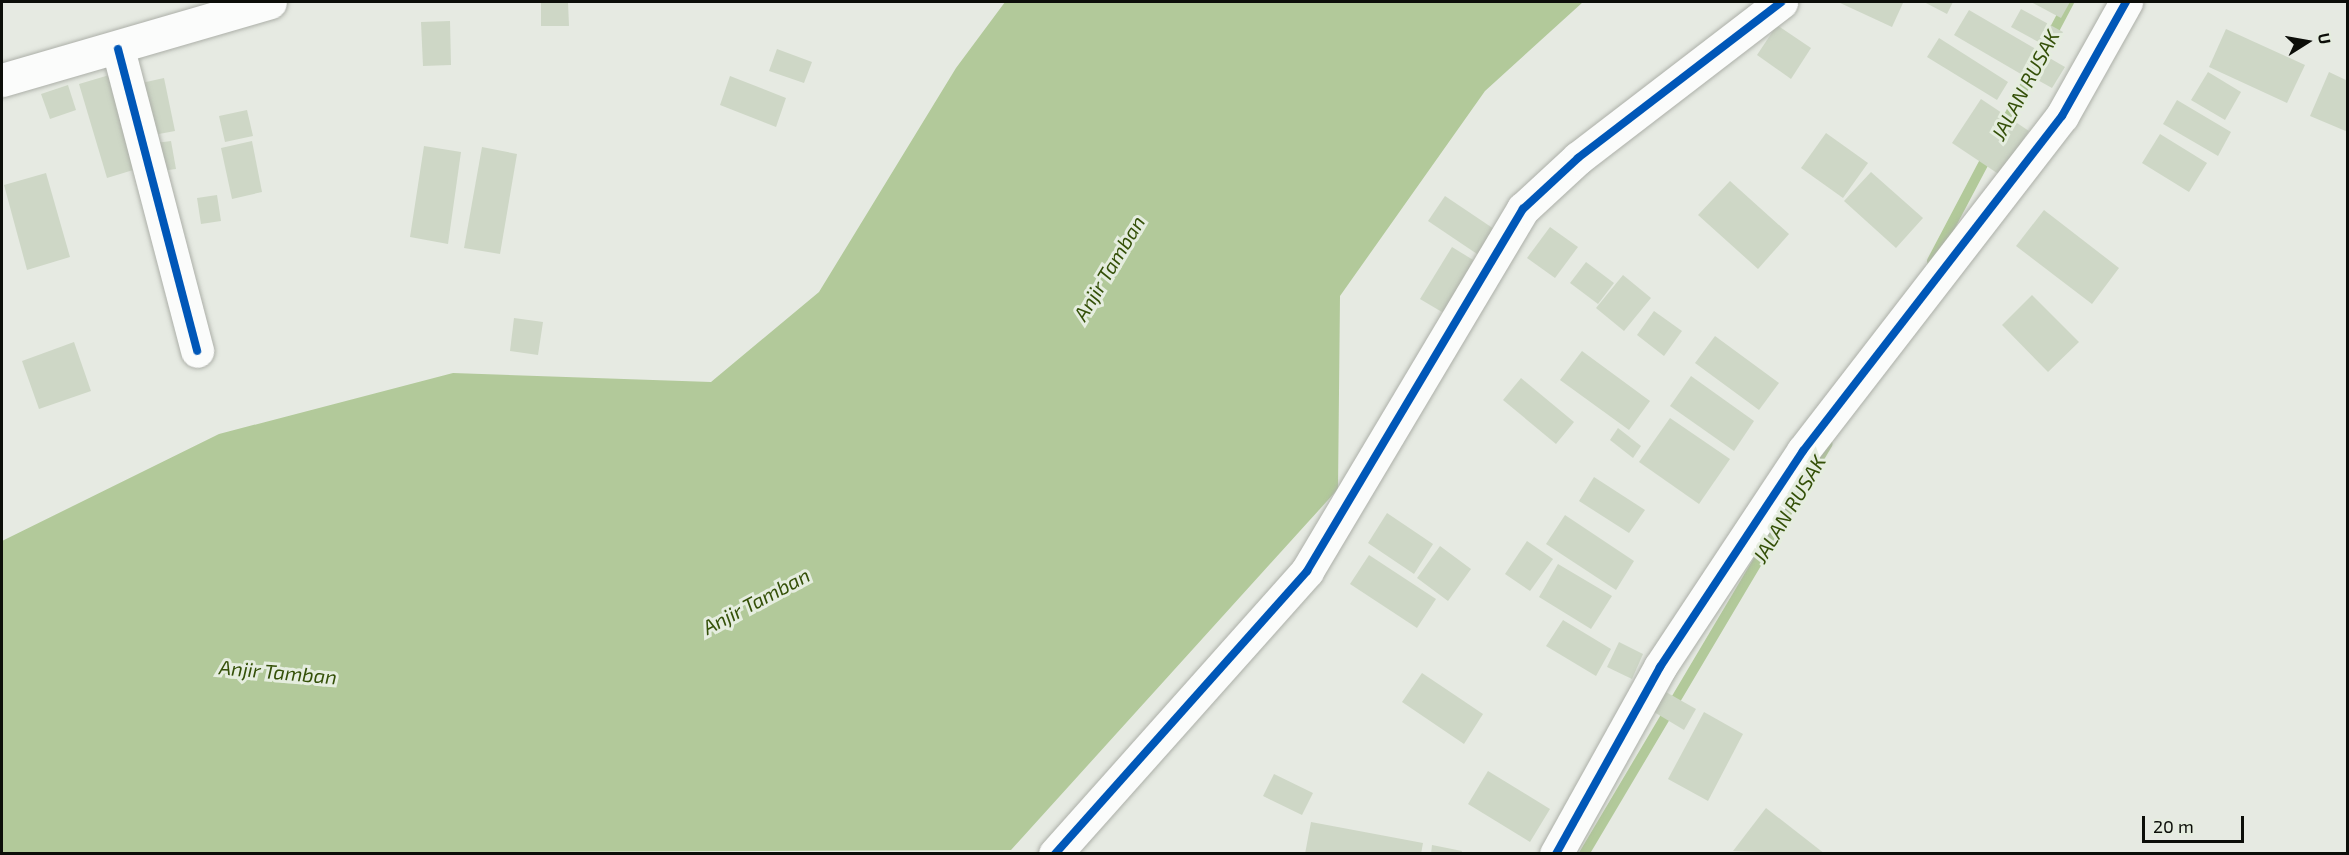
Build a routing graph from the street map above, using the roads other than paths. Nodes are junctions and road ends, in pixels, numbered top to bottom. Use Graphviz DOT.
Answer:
graph roads {
  1 [pos="270,2"];
  2 [pos="1781,2"];
  3 [pos="2126,2"];
  4 [pos="118,49"];
  5 [pos="2,80"];
  6 [pos="197,351"];
  7 [pos="1055,854"];
  8 [pos="1556,854"];
  1 -- 4 [label="street"];
  2 -- 7 [label="street"];
  3 -- 8 [label="street"];
  4 -- 5 [label="street"];
  4 -- 6 [label="street"];
}
